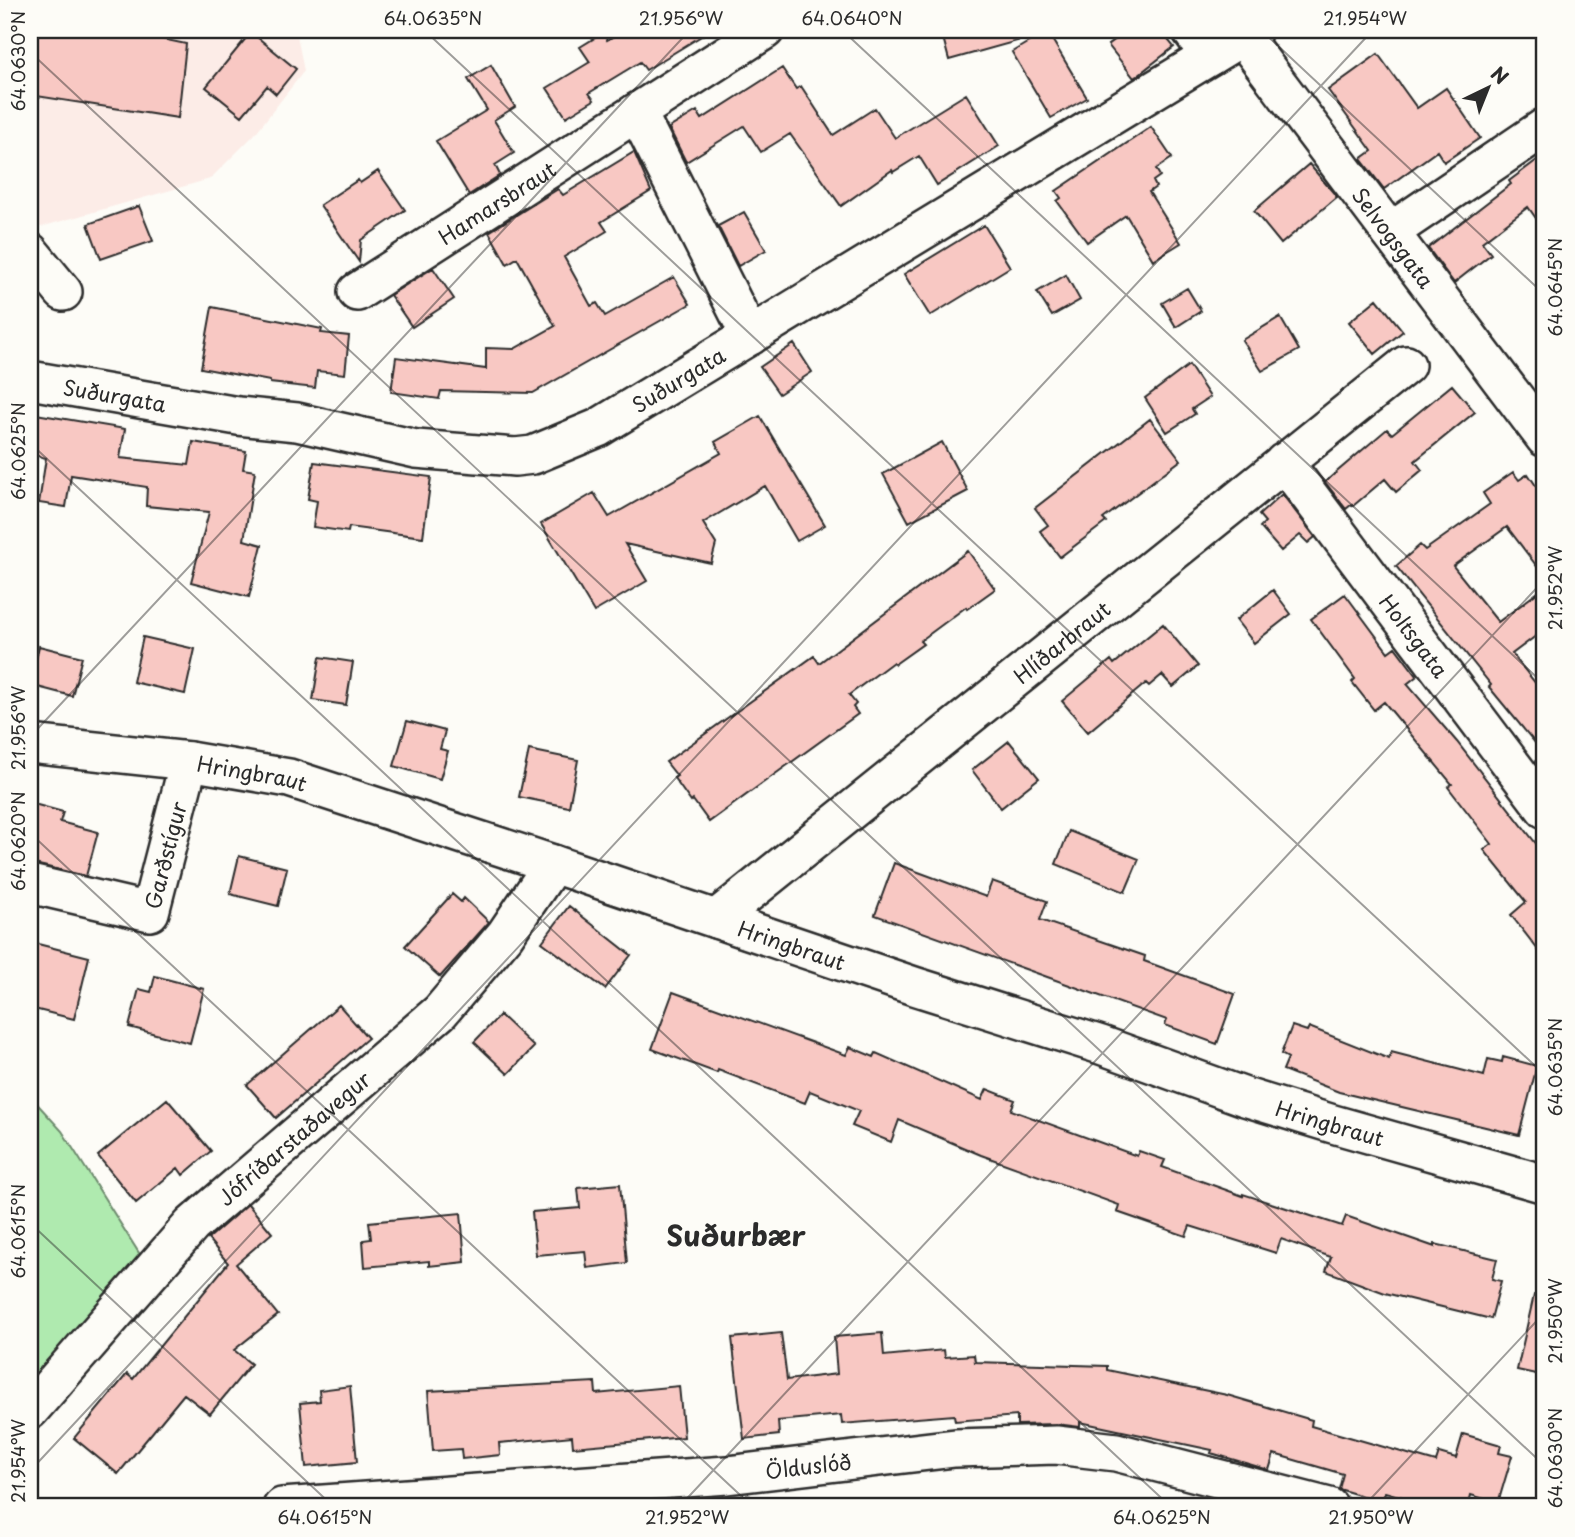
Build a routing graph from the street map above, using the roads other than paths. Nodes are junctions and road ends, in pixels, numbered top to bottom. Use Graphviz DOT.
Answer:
graph roads {
  1 [pos="765,30"];
  2 [pos="1247,33"];
  3 [pos="1200,43"];
  4 [pos="637,112"];
  5 [pos="1545,127"];
  6 [pos="1390,232"];
  7 [pos="30,252"];
  8 [pos="63,292"];
  9 [pos="357,292"];
  10 [pos="750,335"];
  11 [pos="1406,365"];
  12 [pos="30,380"];
  13 [pos="1545,438"];
  14 [pos="1284,462"];
  15 [pos="30,744"];
  16 [pos="189,761"];
  17 [pos="1545,809"];
  18 [pos="553,864"];
  19 [pos="30,884"];
  20 [pos="716,919"];
  21 [pos="1545,1184"];
  22 [pos="30,1410"];
  23 [pos="1308,1504"];
  24 [pos="282,1507"];
  1 -- 4 [label="street, Hamarsbraut"];
  2 -- 3 [label="street, Suðurgata"];
  2 -- 6 [label="street, Selvogsgata"];
  3 -- 10 [label="street, Suðurgata"];
  4 -- 9 [label="street, Hamarsbraut"];
  4 -- 10 [label="street"];
  5 -- 6 [label="street"];
  6 -- 13 [label="street, Selvogsgata"];
  7 -- 8 [label="street"];
  10 -- 12 [label="street, Suðurgata"];
  11 -- 14 [label="street, Hlíðarbraut"];
  14 -- 17 [label="street, Holtsgata"];
  14 -- 20 [label="street, Hlíðarbraut"];
  15 -- 16 [label="street, Hringbraut"];
  16 -- 18 [label="street, Hringbraut"];
  16 -- 19 [label="street, Garðstígur"];
  18 -- 20 [label="street, Hringbraut"];
  18 -- 22 [label="street, Jófríðarstaðavegur"];
  20 -- 21 [label="street, Hringbraut"];
  23 -- 24 [label="street, Ölduslóð"];
}
